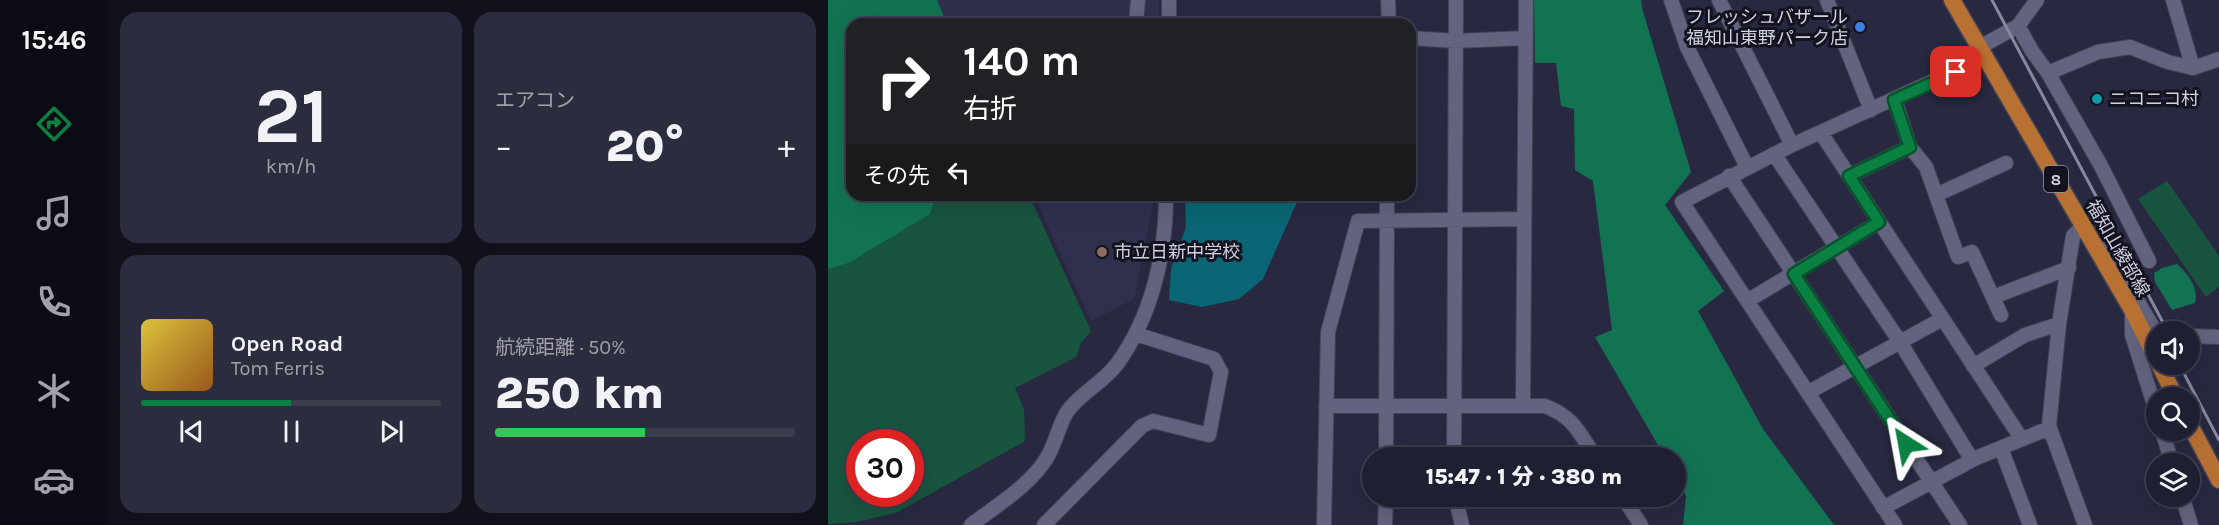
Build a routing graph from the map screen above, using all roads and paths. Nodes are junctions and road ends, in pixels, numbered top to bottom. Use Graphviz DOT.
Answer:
graph roads {
  1 [pos="1138,0"];
  2 [pos="1169,0"];
  3 [pos="1388,0"];
  4 [pos="1456,0"];
  5 [pos="1526,0"];
  6 [pos="1671,0"];
  7 [pos="1719,0"];
  8 [pos="1827,0"];
  9 [pos="1952,0"];
  10 [pos="2037,0"];
  11 [pos="2173,0"];
  12 [pos="1136,18"];
  13 [pos="1169,18"];
  14 [pos="1389,18"];
  15 [pos="2018,26"];
  16 [pos="1416,38"];
  17 [pos="1526,38"];
  18 [pos="1456,41"];
  19 [pos="1983,52"];
  20 [pos="2219,60"];
  21 [pos="2193,68"];
  22 [pos="2048,73"];
  23 [pos="1894,100"];
  24 [pos="1871,110"];
  25 [pos="1821,133"];
  26 [pos="1792,145"];
  27 [pos="1910,147"];
  28 [pos="1774,154"];
  29 [pos="2006,163"];
  30 [pos="1747,167"];
  31 [pos="1729,176"];
  32 [pos="1849,176"];
  33 [pos="1936,195"];
  34 [pos="1166,201"];
  35 [pos="1387,201"];
  36 [pos="1387,219"];
  37 [pos="1524,219"];
  38 [pos="1455,220"];
  39 [pos="1879,222"];
  40 [pos="2083,226"];
  41 [pos="2094,246"];
  42 [pos="1838,248"];
  43 [pos="2149,261"];
  44 [pos="2069,268"];
  45 [pos="1794,274"];
  46 [pos="1993,297"];
  47 [pos="1747,301"];
  48 [pos="2132,310"];
  49 [pos="2001,315"];
  50 [pos="1942,319"];
  51 [pos="2149,321"];
  52 [pos="2059,324"];
  53 [pos="1136,334"];
  54 [pos="2200,336"];
  55 [pos="2219,337"];
  56 [pos="2146,338"];
  57 [pos="1900,342"];
  58 [pos="1973,366"];
  59 [pos="1854,367"];
  60 [pos="2148,387"];
  61 [pos="1809,392"];
  62 [pos="1387,405"];
  63 [pos="1523,405"];
  64 [pos="1326,406"];
  65 [pos="1455,407"];
  66 [pos="2050,432"];
  67 [pos="2021,438"];
  68 [pos="2198,441"];
  69 [pos="1386,447"];
  70 [pos="1454,447"];
  71 [pos="1589,447"];
  72 [pos="2001,447"];
  73 [pos="1972,460"];
  74 [pos="2219,480"];
  75 [pos="1931,482"];
  76 [pos="1386,507"];
  77 [pos="1458,507"];
  78 [pos="1629,507"];
  79 [pos="2186,507"];
  80 [pos="1883,508"];
  81 [pos="971,525"];
  82 [pos="1044,525"];
  83 [pos="1324,525"];
  84 [pos="1385,525"];
  85 [pos="1462,525"];
  86 [pos="1641,525"];
  87 [pos="1895,525"];
  88 [pos="1960,525"];
  89 [pos="2030,525"];
  90 [pos="2085,525"];
  91 [pos="2192,525"];
  1 -- 12 [label="street"];
  2 -- 13 [label="street"];
  3 -- 14 [label="street"];
  4 -- 18 [label="street"];
  5 -- 17 [label="street"];
  6 -- 30 [label="street"];
  7 -- 26 [label="street"];
  8 -- 24 [label="street"];
  9 -- 19 [label="main road, 福知山綾部線 / 8"];
  10 -- 15 [label="street"];
  11 -- 21 [label="street"];
  15 -- 19 [label="street"];
  15 -- 22 [label="street"];
  16 -- 18 [label="street"];
  17 -- 18 [label="street"];
  17 -- 37 [label="street"];
  18 -- 38 [label="street"];
  19 -- 23 [label="street"];
  19 -- 40 [label="main road, 福知山綾部線 / 8"];
  20 -- 21 [label="street"];
  21 -- 22 [label="street"];
  22 -- 43 [label="street"];
  23 -- 24 [label="street"];
  23 -- 27 [label="street"];
  24 -- 25 [label="street"];
  25 -- 26 [label="street"];
  25 -- 32 [label="street"];
  26 -- 28 [label="street"];
  27 -- 32 [label="street"];
  27 -- 33 [label="street"];
  28 -- 30 [label="street"];
  28 -- 42 [label="street"];
  29 -- 33 [label="street"];
  30 -- 31 [label="street"];
  31 -- 45 [label="street"];
  31 -- 47 [label="street"];
  32 -- 39 [label="street"];
  33 -- 46 [label="street"];
  34 -- 53 [label="street"];
  35 -- 36 [label="street"];
  36 -- 38 [label="street"];
  36 -- 62 [label="street"];
  36 -- 64 [label="street"];
  37 -- 38 [label="street"];
  37 -- 63 [label="street"];
  38 -- 65 [label="street"];
  39 -- 42 [label="street"];
  39 -- 50 [label="street"];
  40 -- 41 [label="main road, 福知山綾部線 / 8"];
  40 -- 44 [label="street"];
  41 -- 48 [label="main road, 福知山綾部線 / 8"];
  41 -- 51 [label="street"];
  42 -- 45 [label="street"];
  42 -- 57 [label="street"];
  44 -- 46 [label="street"];
  44 -- 52 [label="street"];
  45 -- 47 [label="street"];
  45 -- 59 [label="street"];
  46 -- 49 [label="street"];
  47 -- 61 [label="street"];
  48 -- 56 [label="main road, 福知山綾部線 / 8"];
  48 -- 60 [label="street"];
  50 -- 57 [label="street"];
  50 -- 58 [label="street"];
  52 -- 58 [label="street"];
  52 -- 66 [label="street"];
  53 -- 81 [label="street"];
  53 -- 82 [label="street"];
  54 -- 55 [label="street"];
  57 -- 59 [label="street"];
  57 -- 73 [label="street"];
  58 -- 67 [label="street"];
  59 -- 61 [label="street"];
  59 -- 75 [label="street"];
  61 -- 80 [label="street"];
  62 -- 64 [label="street"];
  62 -- 65 [label="street"];
  62 -- 69 [label="street"];
  63 -- 65 [label="street"];
  63 -- 71 [label="street"];
  64 -- 83 [label="street"];
  65 -- 70 [label="street"];
  66 -- 67 [label="street"];
  66 -- 90 [label="street"];
  67 -- 72 [label="street"];
  68 -- 74 [label="main road"];
  72 -- 73 [label="street"];
  72 -- 89 [label="street"];
  73 -- 75 [label="street"];
  75 -- 80 [label="street"];
  75 -- 88 [label="street"];
  76 -- 84 [label="street"];
  77 -- 85 [label="street"];
  78 -- 86 [label="street"];
  79 -- 91 [label="street"];
  80 -- 87 [label="street"];
}
